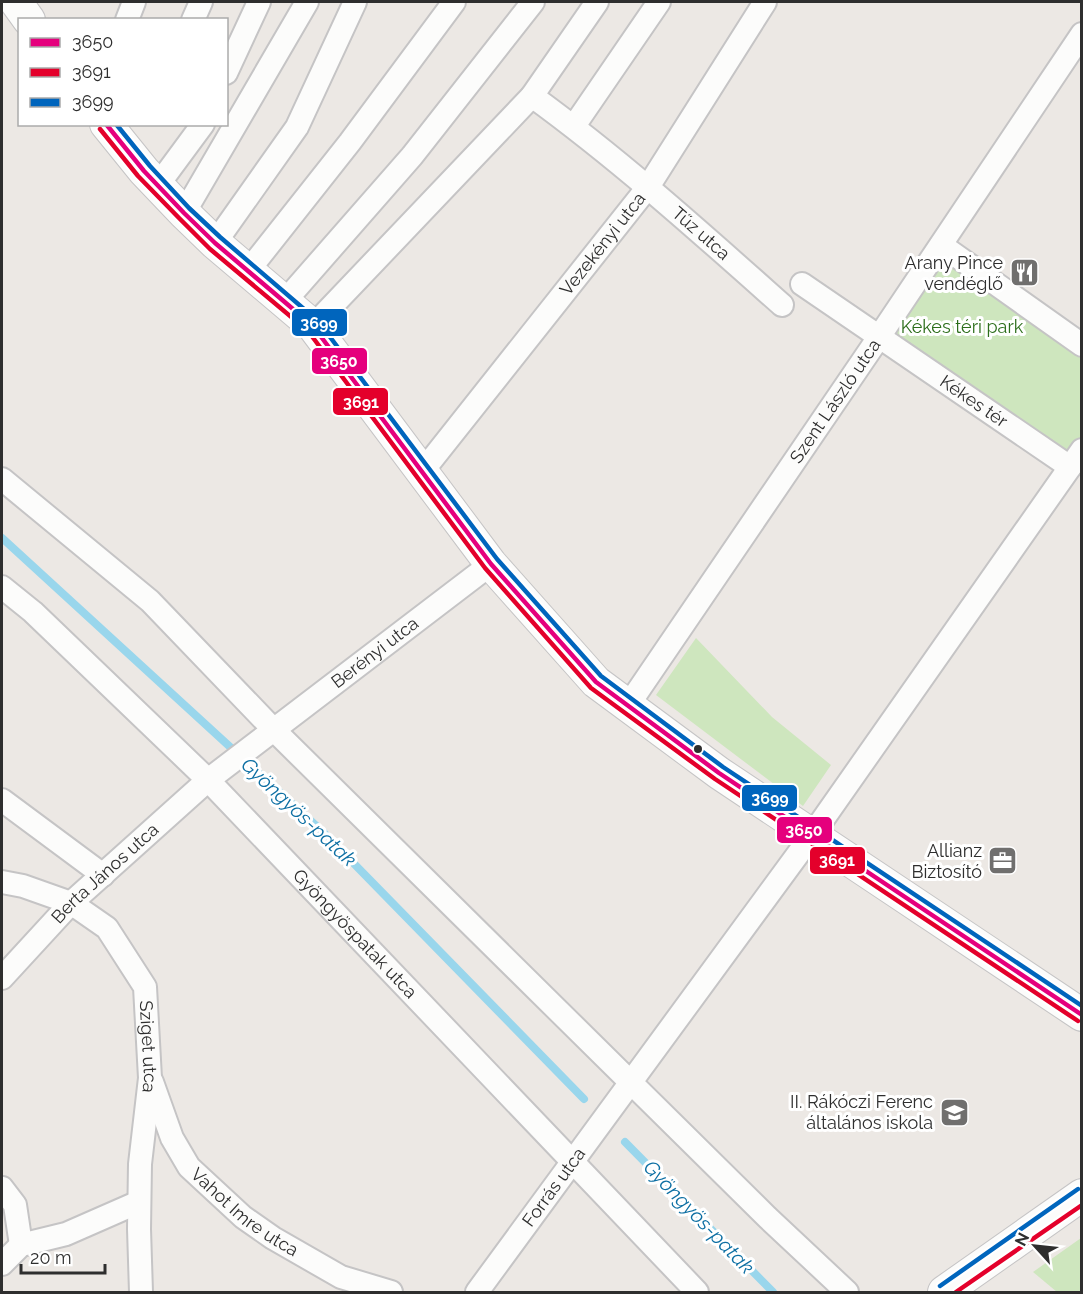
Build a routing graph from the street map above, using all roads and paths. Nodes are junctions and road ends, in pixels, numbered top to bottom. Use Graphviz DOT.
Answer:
graph roads {
  1 [pos="134,2"];
  2 [pos="201,2"];
  3 [pos="259,2"];
  4 [pos="307,2"];
  5 [pos="356,2"];
  6 [pos="454,2"];
  7 [pos="533,2"];
  8 [pos="597,2"];
  9 [pos="659,2"];
  10 [pos="765,2"];
  11 [pos="128,18"];
  12 [pos="194,18"];
  13 [pos="1082,34"];
  14 [pos="228,69"];
  15 [pos="532,96"];
  16 [pos="202,126"];
  17 [pos="574,126"];
  18 [pos="112,127"];
  19 [pos="158,185"];
  20 [pos="648,187"];
  21 [pos="184,213"];
  22 [pos="216,243"];
  23 [pos="940,245"];
  24 [pos="248,271"];
  25 [pos="802,284"];
  26 [pos="285,301"];
  27 [pos="782,305"];
  28 [pos="314,326"];
  29 [pos="879,337"];
  30 [pos="1082,345"];
  31 [pos="1076,458"];
  32 [pos="422,472"];
  33 [pos="2,479"];
  34 [pos="491,564"];
  35 [pos="2,587"];
  36 [pos="627,707"];
  37 [pos="267,736"];
  38 [pos="212,777"];
  39 [pos="2,800"];
  40 [pos="812,835"];
  41 [pos="103,875"];
  42 [pos="2,882"];
  43 [pos="71,903"];
  44 [pos="2,978"];
  45 [pos="1082,1015"];
  46 [pos="150,1078"];
  47 [pos="631,1081"];
  48 [pos="573,1163"];
  49 [pos="2,1188"];
  50 [pos="1082,1195"];
  51 [pos="139,1202"];
  52 [pos="21,1245"];
  53 [pos="2,1264"];
  54 [pos="141,1293"];
  55 [pos="391,1293"];
  56 [pos="477,1293"];
  57 [pos="697,1293"];
  58 [pos="847,1293"];
  59 [pos="944,1293"];
  1 -- 11 [label="street"];
  2 -- 12 [label="street"];
  3 -- 14 [label="street"];
  4 -- 21 [label="street"];
  5 -- 22 [label="street"];
  6 -- 24 [label="street"];
  7 -- 26 [label="street"];
  8 -- 15 [label="street"];
  9 -- 17 [label="street"];
  10 -- 20 [label="street, Vezekényi utca"];
  13 -- 23 [label="street, Szent László utca"];
  15 -- 17 [label="street, Tűz utca"];
  15 -- 28 [label="street"];
  16 -- 19 [label="street"];
  17 -- 20 [label="street, Tűz utca"];
  18 -- 19 [label="street"];
  19 -- 21 [label="street"];
  20 -- 27 [label="street, Tűz utca"];
  20 -- 32 [label="street, Vezekényi utca"];
  21 -- 22 [label="street"];
  22 -- 24 [label="street"];
  23 -- 29 [label="street, Szent László utca"];
  23 -- 30 [label="street"];
  24 -- 26 [label="street"];
  25 -- 29 [label="street"];
  26 -- 28 [label="street"];
  28 -- 32 [label="street"];
  29 -- 31 [label="street, Kékes tér"];
  29 -- 36 [label="street, Szent László utca"];
  31 -- 40 [label="street, Forrás utca"];
  32 -- 34 [label="street"];
  33 -- 37 [label="street"];
  34 -- 36 [label="street"];
  34 -- 37 [label="street, Berényi utca"];
  35 -- 38 [label="street, Gyöngyöspatak utca"];
  36 -- 40 [label="street"];
  37 -- 38 [label="street, Berényi utca"];
  37 -- 47 [label="street"];
  38 -- 41 [label="street, Berta János utca"];
  38 -- 48 [label="street, Gyöngyöspatak utca"];
  39 -- 41 [label="street"];
  40 -- 45 [label="street"];
  40 -- 47 [label="street, Forrás utca"];
  41 -- 43 [label="street, Berta János utca"];
  42 -- 43 [label="street, Sziget utca"];
  43 -- 44 [label="street, Berta János utca"];
  43 -- 46 [label="street, Sziget utca"];
  46 -- 51 [label="street, Sziget utca"];
  46 -- 55 [label="street, Vahot Imre utca"];
  47 -- 48 [label="street, Forrás utca"];
  47 -- 58 [label="street"];
  48 -- 56 [label="street, Forrás utca"];
  48 -- 57 [label="street, Gyöngyöspatak utca"];
  49 -- 52 [label="street"];
  50 -- 59 [label="street"];
  51 -- 52 [label="street"];
  51 -- 54 [label="street, Sziget utca"];
  52 -- 53 [label="street"];
}
